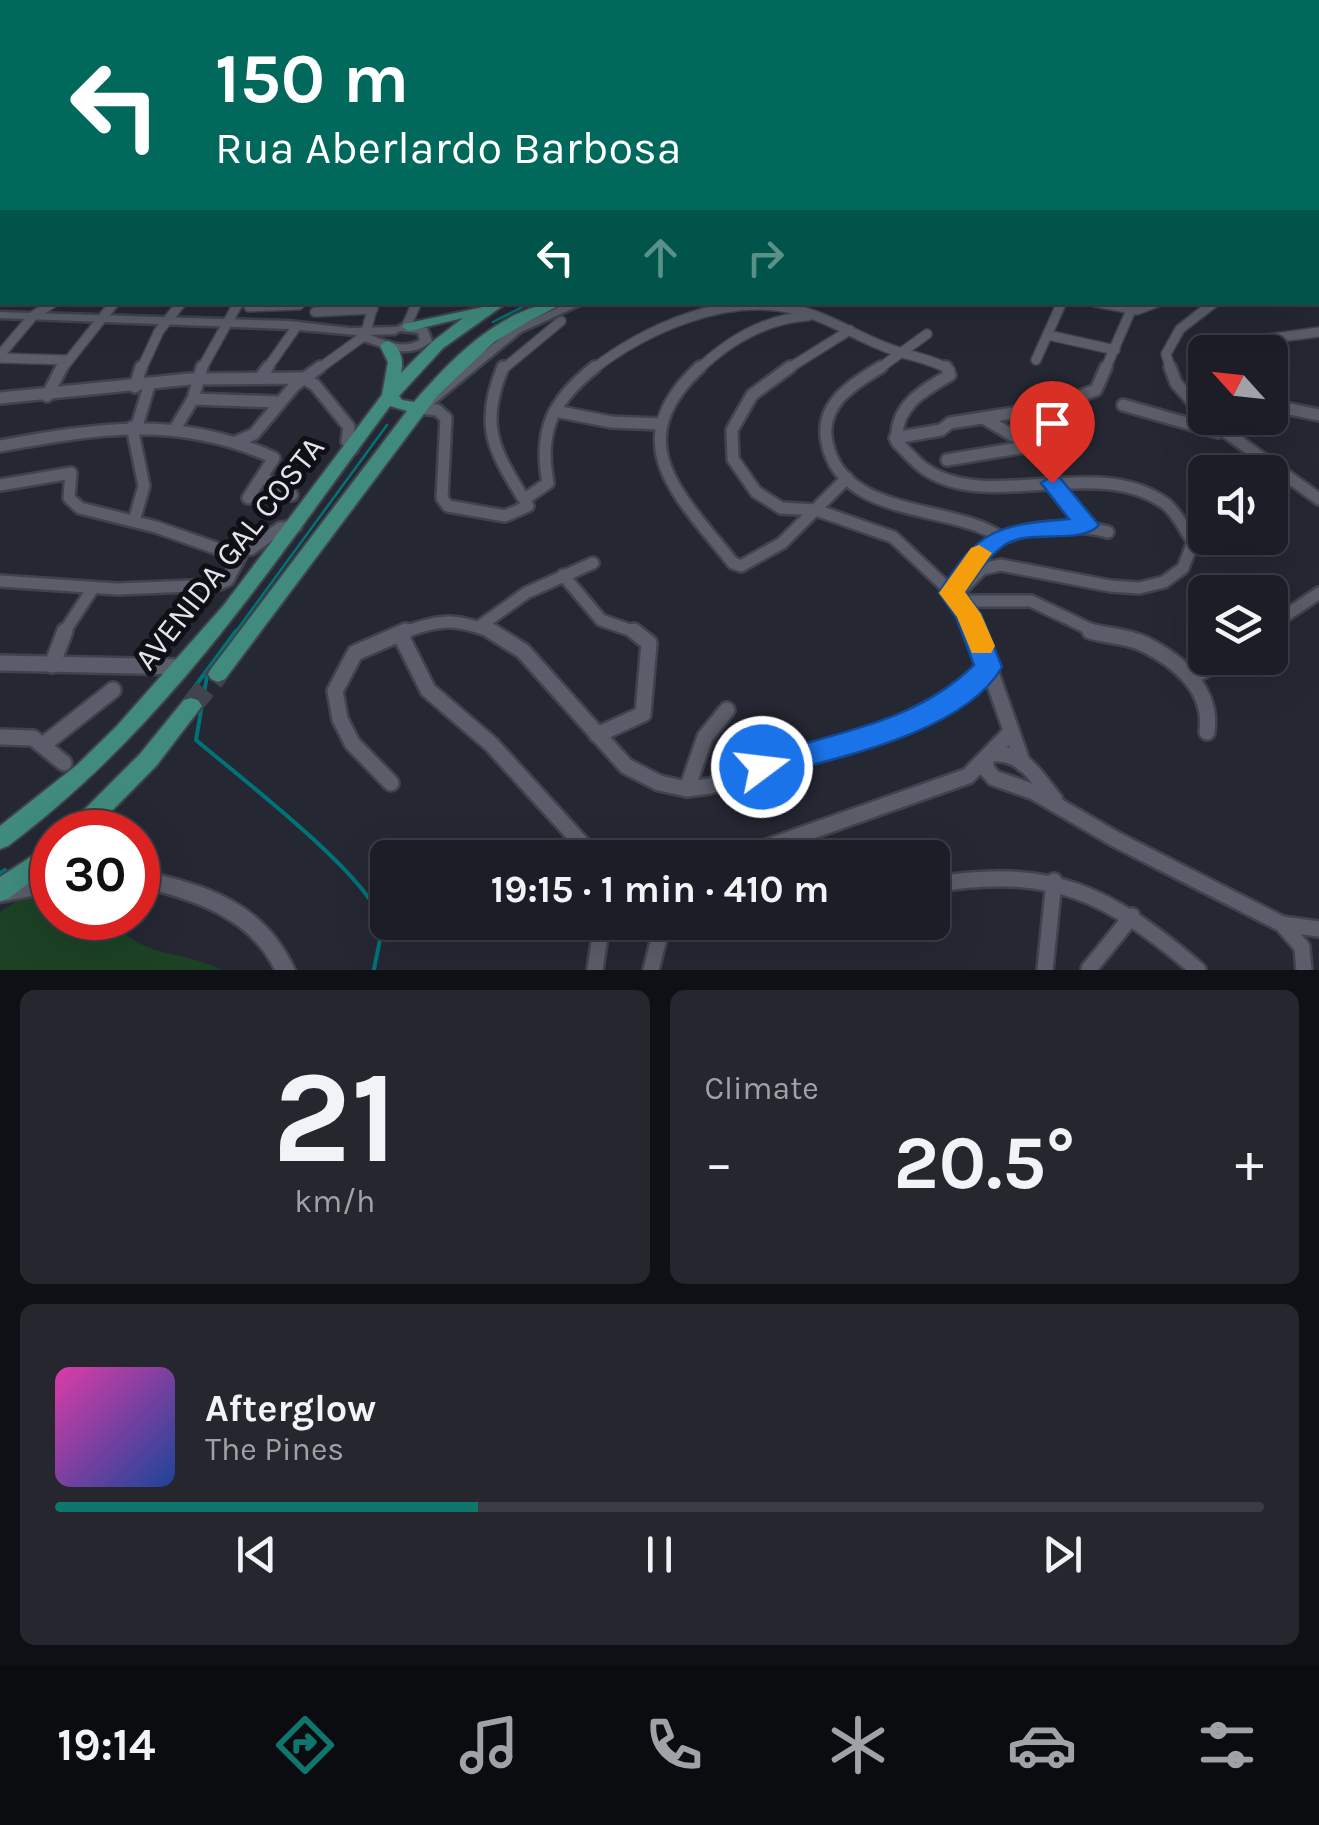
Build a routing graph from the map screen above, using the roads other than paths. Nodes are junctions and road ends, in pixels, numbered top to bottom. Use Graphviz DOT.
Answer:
graph roads {
  1 [pos="50,305"];
  2 [pos="112,305"];
  3 [pos="179,305"];
  4 [pos="244,305"];
  5 [pos="298,305"];
  6 [pos="415,305"];
  7 [pos="493,305"];
  8 [pos="496,305"];
  9 [pos="1061,305"];
  10 [pos="1115,305"];
  11 [pos="1153,305"];
  12 [pos="1211,305"];
  13 [pos="374,306"];
  14 [pos="554,309"];
  15 [pos="1131,310"];
  16 [pos="315,312"];
  17 [pos="0,315"];
  18 [pos="33,316"];
  19 [pos="818,316"];
  20 [pos="100,318"];
  21 [pos="164,322"];
  22 [pos="228,323"];
  23 [pos="297,326"];
  24 [pos="850,330"];
  25 [pos="1319,332"];
  26 [pos="365,334"];
  27 [pos="400,334"];
  28 [pos="927,334"];
  29 [pos="1048,335"];
  30 [pos="1288,336"];
  31 [pos="1115,350"];
  32 [pos="898,353"];
  33 [pos="0,356"];
  34 [pos="66,360"];
  35 [pos="1036,360"];
  36 [pos="262,375"];
  37 [pos="304,378"];
  38 [pos="198,381"];
  39 [pos="149,386"];
  40 [pos="135,387"];
  41 [pos="389,393"];
  42 [pos="47,396"];
  43 [pos="0,398"];
  44 [pos="193,398"];
  45 [pos="1188,398"];
  46 [pos="280,402"];
  47 [pos="1123,405"];
  48 [pos="418,408"];
  49 [pos="1288,409"];
  50 [pos="555,410"];
  51 [pos="1319,415"];
  52 [pos="1188,417"];
  53 [pos="985,418"];
  54 [pos="660,424"];
  55 [pos="135,426"];
  56 [pos="176,427"];
  57 [pos="1226,435"];
  58 [pos="895,438"];
  59 [pos="238,442"];
  60 [pos="0,446"];
  61 [pos="352,449"];
  62 [pos="947,460"];
  63 [pos="262,478"];
  64 [pos="847,478"];
  65 [pos="1052,483"];
  66 [pos="0,485"];
  67 [pos="292,495"];
  68 [pos="248,498"];
  69 [pos="1319,499"];
  70 [pos="526,502"];
  71 [pos="816,510"];
  72 [pos="134,522"];
  73 [pos="1087,525"];
  74 [pos="296,526"];
  75 [pos="1108,532"];
  76 [pos="1000,537"];
  77 [pos="243,551"];
  78 [pos="593,563"];
  79 [pos="563,576"];
  80 [pos="0,582"];
  81 [pos="93,588"];
  82 [pos="1319,593"];
  83 [pos="956,597"];
  84 [pos="1288,614"];
  85 [pos="480,626"];
  86 [pos="400,634"];
  87 [pos="52,664"];
  88 [pos="1,666"];
  89 [pos="182,667"];
  90 [pos="988,667"];
  91 [pos="218,674"];
  92 [pos="1192,676"];
  93 [pos="113,690"];
  94 [pos="191,706"];
  95 [pos="726,710"];
  96 [pos="1010,732"];
  97 [pos="1207,732"];
  98 [pos="597,734"];
  99 [pos="2,740"];
  100 [pos="43,745"];
  101 [pos="988,756"];
  102 [pos="64,763"];
  103 [pos="1023,764"];
  104 [pos="968,776"];
  105 [pos="1003,782"];
  106 [pos="392,783"];
  107 [pos="687,788"];
  108 [pos="1059,805"];
  109 [pos="99,810"];
  110 [pos="0,838"];
  111 [pos="578,840"];
  112 [pos="787,840"];
  113 [pos="30,870"];
  114 [pos="1054,881"];
  115 [pos="950,882"];
  116 [pos="160,883"];
  117 [pos="30,887"];
  118 [pos="0,892"];
  119 [pos="1132,916"];
  120 [pos="1282,924"];
  121 [pos="1319,929"];
  122 [pos="599,940"];
  123 [pos="660,940"];
  124 [pos="1089,969"];
  125 [pos="285,970"];
  126 [pos="594,970"];
  127 [pos="652,970"];
  128 [pos="1045,970"];
  129 [pos="1198,970"];
  130 [pos="1304,970"];
  1 -- 18 [label="street"];
  2 -- 20 [label="street"];
  3 -- 21 [label="street"];
  4 -- 5 [label="street"];
  4 -- 22 [label="street"];
  6 -- 27 [label="street"];
  7 -- 27 [label="main road"];
  8 -- 41 [label="main road, AVENIDA GAL COSTA"];
  9 -- 29 [label="street"];
  10 -- 15 [label="street"];
  11 -- 15 [label="street"];
  12 -- 45 [label="street"];
  13 -- 16 [label="street"];
  13 -- 26 [label="street"];
  14 -- 48 [label="main road, AVENIDA GAL COSTA"];
  14 -- 70 [label="street"];
  15 -- 31 [label="street"];
  17 -- 18 [label="street"];
  18 -- 20 [label="street"];
  18 -- 33 [label="street"];
  19 -- 24 [label="street"];
  19 -- 50 [label="street"];
  19 -- 54 [label="street"];
  20 -- 21 [label="street"];
  20 -- 34 [label="street"];
  21 -- 22 [label="street"];
  21 -- 40 [label="street"];
  22 -- 23 [label="street"];
  22 -- 38 [label="street"];
  23 -- 26 [label="street"];
  23 -- 36 [label="street"];
  24 -- 32 [label="street"];
  24 -- 71 [label="street"];
  25 -- 30 [label="street"];
  26 -- 27 [label="street"];
  26 -- 37 [label="street"];
  27 -- 41 [label="main road"];
  28 -- 32 [label="street"];
  29 -- 31 [label="street"];
  29 -- 35 [label="street"];
  31 -- 53 [label="street"];
  32 -- 58 [label="street"];
  32 -- 64 [label="street"];
  33 -- 34 [label="street"];
  34 -- 42 [label="street"];
  36 -- 37 [label="street"];
  36 -- 38 [label="street"];
  37 -- 46 [label="street"];
  37 -- 61 [label="street"];
  38 -- 39 [label="street"];
  38 -- 44 [label="street"];
  39 -- 40 [label="street"];
  39 -- 55 [label="street"];
  40 -- 42 [label="street"];
  41 -- 48 [label="main road"];
  41 -- 61 [label="main road, AVENIDA GAL COSTA"];
  42 -- 43 [label="street"];
  44 -- 46 [label="street"];
  44 -- 56 [label="street"];
  46 -- 59 [label="street"];
  47 -- 52 [label="street"];
  48 -- 70 [label="street"];
  48 -- 91 [label="main road, AVENIDA GAL COSTA"];
  49 -- 51 [label="street"];
  50 -- 54 [label="street"];
  50 -- 70 [label="street"];
  53 -- 58 [label="street"];
  53 -- 62 [label="street"];
  54 -- 71 [label="street"];
  55 -- 56 [label="street"];
  55 -- 60 [label="street"];
  55 -- 72 [label="street"];
  56 -- 59 [label="street"];
  57 -- 69 [label="street"];
  58 -- 65 [label="street"];
  59 -- 63 [label="street"];
  61 -- 74 [label="main road, AVENIDA GAL COSTA"];
  63 -- 67 [label="street"];
  63 -- 68 [label="street"];
  64 -- 71 [label="street"];
  64 -- 76 [label="street"];
  65 -- 73 [label="street"];
  65 -- 83 [label="street"];
  66 -- 72 [label="street"];
  71 -- 83 [label="street"];
  72 -- 77 [label="street"];
  73 -- 75 [label="street"];
  73 -- 76 [label="street"];
  74 -- 77 [label="street"];
  74 -- 89 [label="main road, AVENIDA GAL COSTA"];
  76 -- 83 [label="street"];
  77 -- 81 [label="street"];
  78 -- 79 [label="street"];
  79 -- 85 [label="street"];
  79 -- 98 [label="street"];
  80 -- 81 [label="street"];
  81 -- 87 [label="street"];
  82 -- 84 [label="street"];
  83 -- 90 [label="street"];
  83 -- 92 [label="street"];
  85 -- 86 [label="street"];
  85 -- 98 [label="street"];
  86 -- 106 [label="street"];
  86 -- 111 [label="street"];
  87 -- 88 [label="street"];
  87 -- 89 [label="street"];
  89 -- 110 [label="main road, AVENIDA GAL COSTA"];
  90 -- 96 [label="street"];
  90 -- 107 [label="street"];
  92 -- 97 [label="street"];
  93 -- 100 [label="street"];
  94 -- 109 [label="main road, AVENIDA GAL COSTA"];
  95 -- 107 [label="street"];
  96 -- 101 [label="street"];
  96 -- 103 [label="street"];
  98 -- 107 [label="street"];
  99 -- 100 [label="street"];
  100 -- 102 [label="street"];
  101 -- 103 [label="street"];
  101 -- 104 [label="street"];
  101 -- 105 [label="street"];
  103 -- 105 [label="street"];
  103 -- 108 [label="street"];
  104 -- 105 [label="street"];
  104 -- 112 [label="street"];
  105 -- 108 [label="street"];
  108 -- 120 [label="street"];
  113 -- 118 [label="main road"];
  114 -- 115 [label="street"];
  114 -- 119 [label="street"];
  114 -- 128 [label="street"];
  116 -- 125 [label="street"];
  117 -- 118 [label="street"];
  119 -- 124 [label="street"];
  119 -- 129 [label="street"];
  120 -- 121 [label="street"];
  120 -- 130 [label="street"];
  122 -- 126 [label="street"];
  123 -- 127 [label="street"];
}
